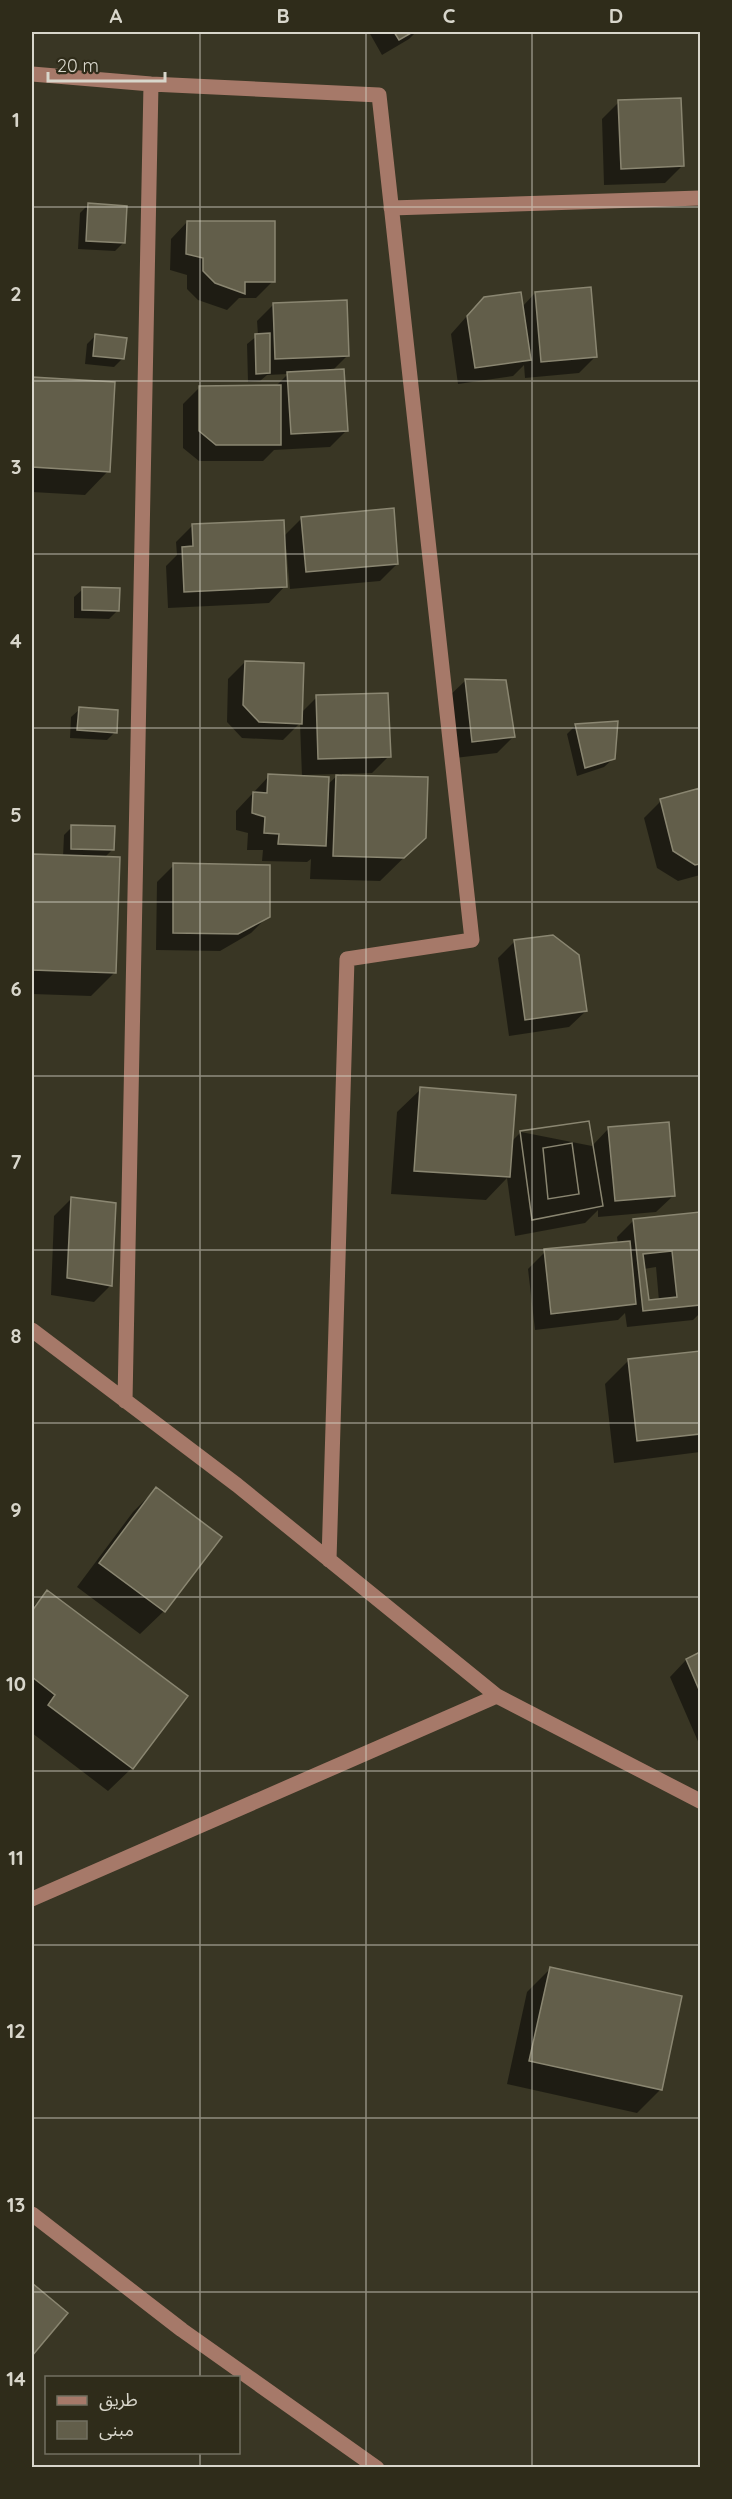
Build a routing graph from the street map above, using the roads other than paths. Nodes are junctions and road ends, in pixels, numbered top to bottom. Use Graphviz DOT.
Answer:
graph roads {
  1 [pos="32,74"];
  2 [pos="151,84"];
  3 [pos="700,198"];
  4 [pos="392,208"];
  5 [pos="32,1330"];
  6 [pos="125,1401"];
  7 [pos="329,1560"];
  8 [pos="497,1696"];
  9 [pos="700,1801"];
  10 [pos="32,1899"];
  11 [pos="32,2214"];
  12 [pos="377,2468"];
  1 -- 2 [label="street"];
  2 -- 4 [label="street"];
  2 -- 6 [label="street"];
  3 -- 4 [label="street"];
  4 -- 7 [label="street"];
  5 -- 6 [label="street"];
  6 -- 7 [label="street"];
  7 -- 8 [label="street"];
  8 -- 9 [label="street"];
  8 -- 10 [label="street"];
  11 -- 12 [label="street"];
}
